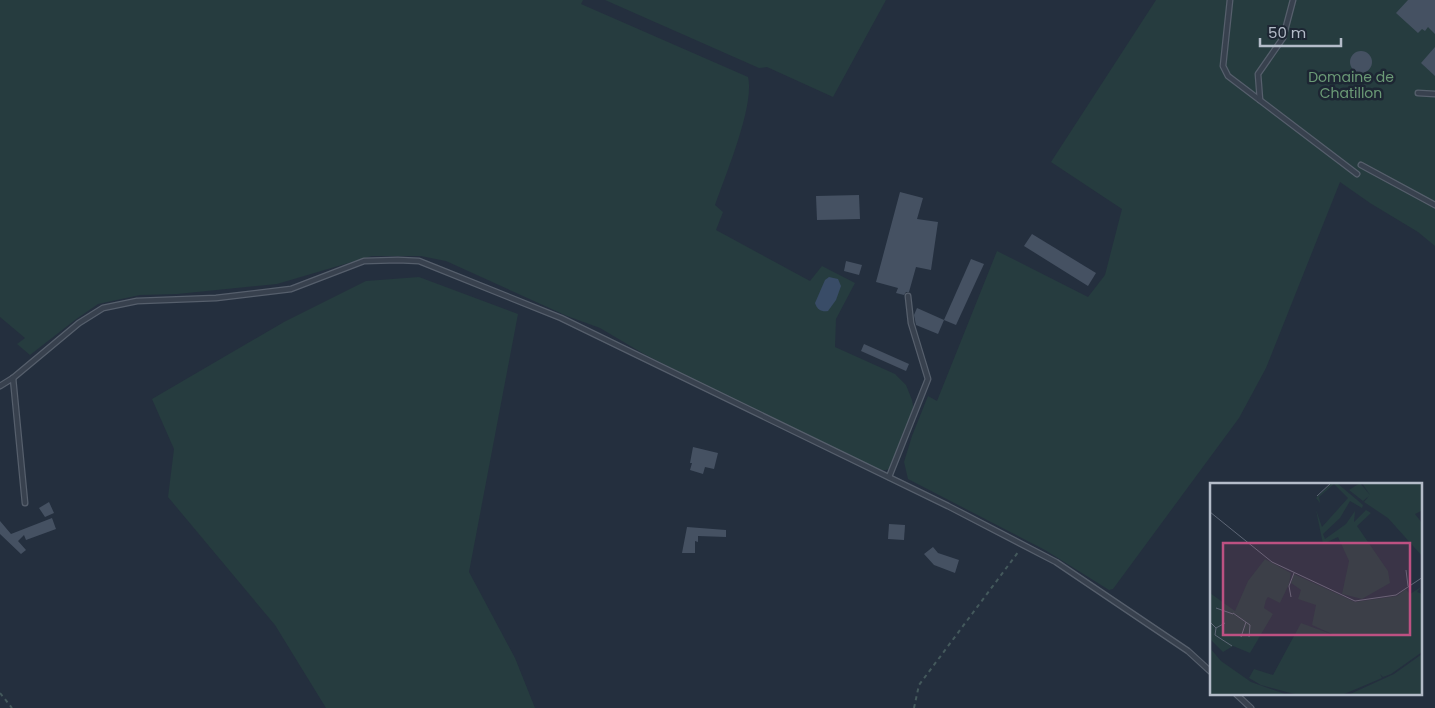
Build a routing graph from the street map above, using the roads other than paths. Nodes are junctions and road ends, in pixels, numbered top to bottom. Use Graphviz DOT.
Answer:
graph roads {
  1 [pos="1230,0"];
  2 [pos="1293,0"];
  3 [pos="1418,93"];
  4 [pos="1435,94"];
  5 [pos="1260,100"];
  6 [pos="1361,165"];
  7 [pos="1357,174"];
  8 [pos="1435,205"];
  9 [pos="908,296"];
  10 [pos="13,378"];
  11 [pos="0,386"];
  12 [pos="889,478"];
  13 [pos="25,503"];
  14 [pos="1210,671"];
  15 [pos="1238,696"];
  16 [pos="1251,708"];
  1 -- 5 [label="lane"];
  2 -- 5 [label="lane"];
  3 -- 4 [label="lane"];
  5 -- 7 [label="lane"];
  6 -- 8 [label="lane"];
  9 -- 12 [label="lane"];
  10 -- 11 [label="lane"];
  10 -- 12 [label="lane"];
  10 -- 13 [label="lane"];
  12 -- 14 [label="lane"];
  15 -- 16 [label="lane"];
}
